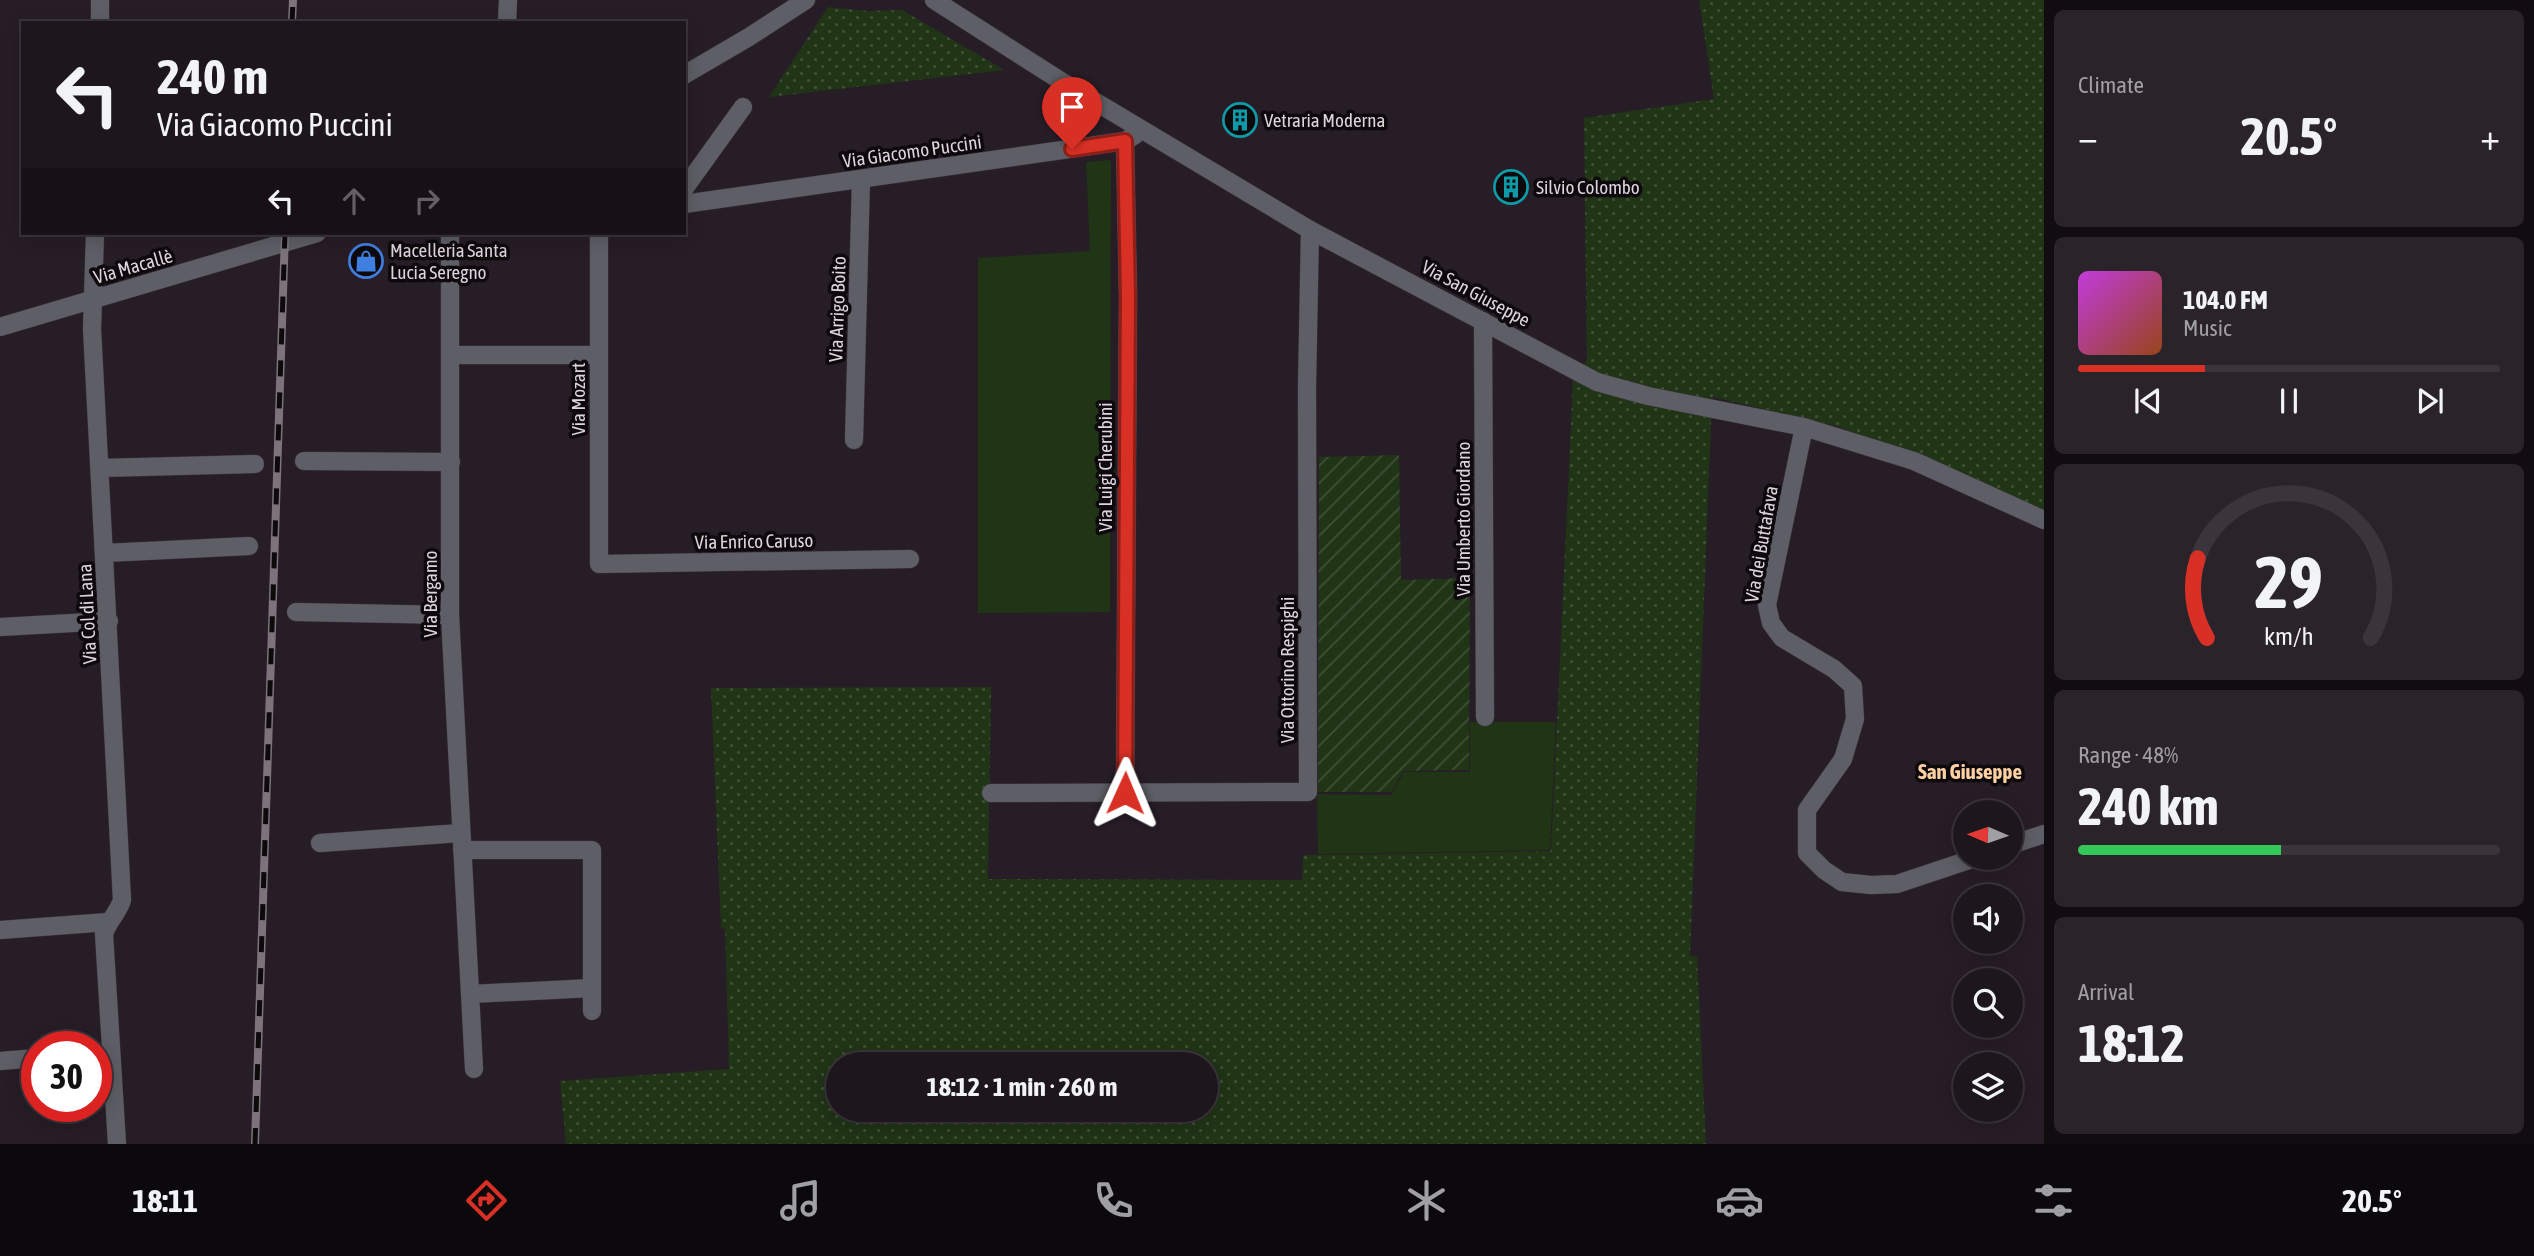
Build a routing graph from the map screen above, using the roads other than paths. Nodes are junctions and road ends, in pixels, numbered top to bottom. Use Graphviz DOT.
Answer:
graph roads {
  1 [pos="100,0"];
  2 [pos="508,0"];
  3 [pos="806,0"];
  4 [pos="934,0"];
  5 [pos="100,21"];
  6 [pos="507,21"];
  7 [pos="686,74"];
  8 [pos="743,107"];
  9 [pos="1143,130"];
  10 [pos="1125,141"];
  11 [pos="861,180"];
  12 [pos="686,186"];
  13 [pos="686,204"];
  14 [pos="1310,230"];
  15 [pos="95,235"];
  16 [pos="310,235"];
  17 [pos="450,235"];
  18 [pos="599,235"];
  19 [pos="93,299"];
  20 [pos="1483,321"];
  21 [pos="0,327"];
  22 [pos="451,355"];
  23 [pos="599,355"];
  24 [pos="1804,427"];
  25 [pos="854,440"];
  26 [pos="304,461"];
  27 [pos="451,462"];
  28 [pos="255,464"];
  29 [pos="100,468"];
  30 [pos="2044,520"];
  31 [pos="249,547"];
  32 [pos="104,553"];
  33 [pos="910,559"];
  34 [pos="599,564"];
  35 [pos="296,612"];
  36 [pos="450,615"];
  37 [pos="109,621"];
  38 [pos="0,627"];
  39 [pos="1485,717"];
  40 [pos="991,793"];
  41 [pos="1125,793"];
  42 [pos="2044,834"];
  43 [pos="2023,841"];
  44 [pos="461,842"];
  45 [pos="320,843"];
  46 [pos="1953,865"];
  47 [pos="108,922"];
  48 [pos="0,930"];
  49 [pos="592,988"];
  50 [pos="471,994"];
  51 [pos="592,1011"];
  52 [pos="104,1031"];
  53 [pos="21,1059"];
  54 [pos="0,1061"];
  55 [pos="474,1069"];
  56 [pos="112,1109"];
  57 [pos="117,1144"];
  1 -- 5 [label="street"];
  2 -- 6 [label="street"];
  3 -- 7 [label="street"];
  4 -- 9 [label="street, Via San Giuseppe"];
  8 -- 12 [label="street"];
  9 -- 10 [label="street, Via Giacomo Puccini"];
  9 -- 14 [label="street, Via San Giuseppe"];
  10 -- 11 [label="street, Via Giacomo Puccini"];
  10 -- 41 [label="street, Via Luigi Cherubini"];
  11 -- 13 [label="street, Via Giacomo Puccini"];
  11 -- 25 [label="street, Via Arrigo Boito"];
  14 -- 20 [label="street, Via San Giuseppe"];
  14 -- 41 [label="street, Via Ottorino Respighi"];
  15 -- 19 [label="street, Via Col di Lana"];
  16 -- 19 [label="street, Via Macallè"];
  17 -- 22 [label="street, Via Bergamo"];
  18 -- 23 [label="street, Via Mozart"];
  19 -- 21 [label="street, Via Macallè"];
  19 -- 29 [label="street, Via Col di Lana"];
  20 -- 24 [label="street, Via San Giuseppe"];
  20 -- 39 [label="street, Via Umberto Giordano"];
  22 -- 23 [label="street"];
  22 -- 27 [label="street, Via Bergamo"];
  23 -- 34 [label="street, Via Mozart"];
  24 -- 30 [label="street, Via San Giuseppe"];
  24 -- 46 [label="street, Via dei Buttafava"];
  26 -- 27 [label="street"];
  27 -- 36 [label="street, Via Bergamo"];
  28 -- 29 [label="street"];
  29 -- 32 [label="street, Via Col di Lana"];
  31 -- 32 [label="street"];
  32 -- 37 [label="street, Via Col di Lana"];
  33 -- 34 [label="street, Via Enrico Caruso"];
  35 -- 36 [label="street"];
  36 -- 44 [label="street, Via Bergamo"];
  37 -- 38 [label="street"];
  37 -- 47 [label="street, Via Col di Lana"];
  40 -- 41 [label="street, Via Ottorino Respighi"];
  42 -- 43 [label="street"];
  44 -- 45 [label="street"];
  44 -- 49 [label="street"];
  44 -- 50 [label="street, Via Bergamo"];
  47 -- 48 [label="street"];
  47 -- 52 [label="street, Via Col di Lana"];
  49 -- 50 [label="street"];
  49 -- 51 [label="street"];
  50 -- 55 [label="street, Via Bergamo"];
  53 -- 54 [label="street"];
  56 -- 57 [label="street, Via Col di Lana"];
}
